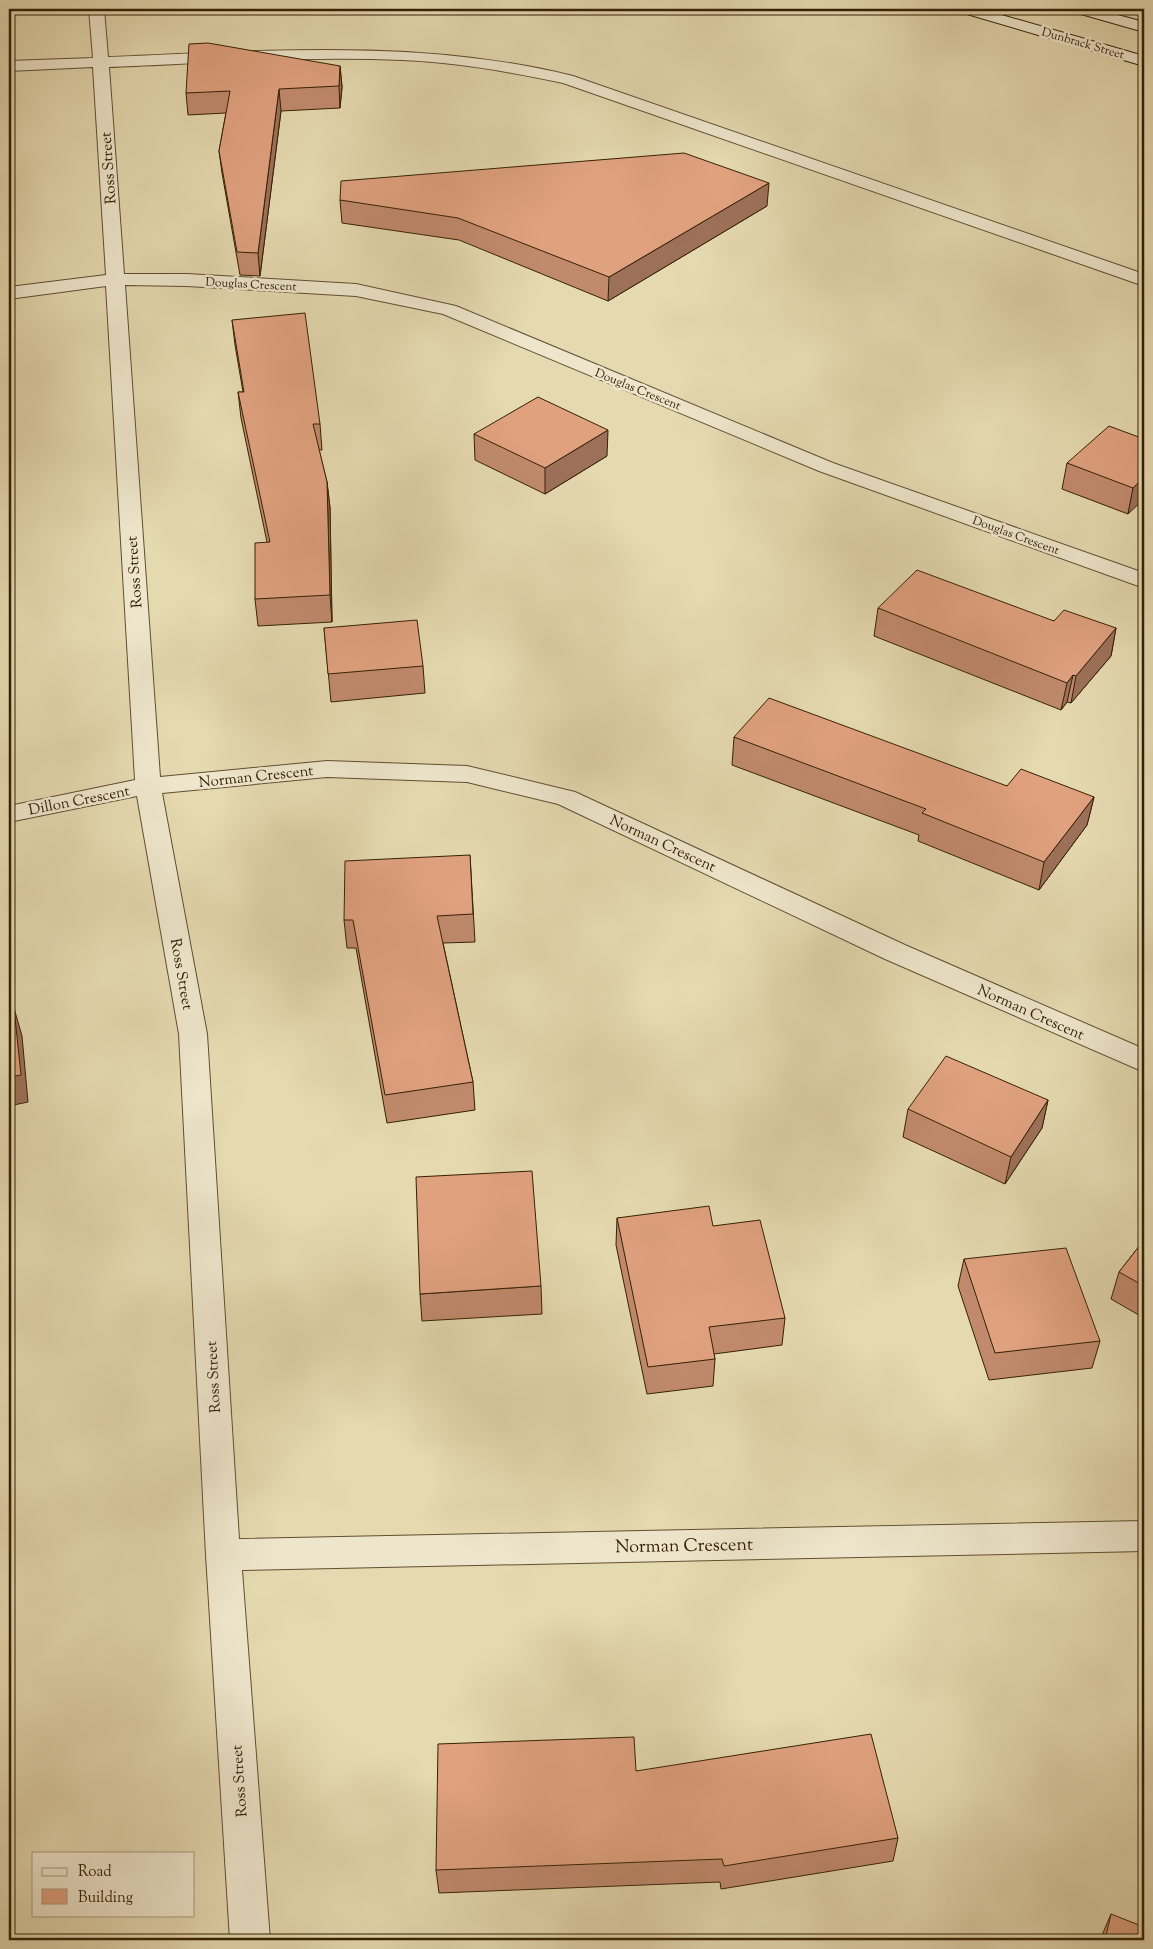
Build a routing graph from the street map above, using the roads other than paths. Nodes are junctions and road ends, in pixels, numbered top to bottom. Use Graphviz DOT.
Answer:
graph roads {
  1 [pos="96,9"];
  2 [pos="964,9"];
  3 [pos="1079,9"];
  4 [pos="1144,27"];
  5 [pos="1144,61"];
  6 [pos="102,62"];
  7 [pos="9,66"];
  8 [pos="115,279"];
  9 [pos="1144,280"];
  10 [pos="9,293"];
  11 [pos="1144,581"];
  12 [pos="148,786"];
  13 [pos="9,814"];
  14 [pos="1144,1061"];
  15 [pos="1144,1536"];
  16 [pos="223,1554"];
  17 [pos="250,1940"];
  1 -- 6 [label="street, Ross Street"];
  2 -- 5 [label="street, Dunbrack Street"];
  3 -- 4 [label="street"];
  6 -- 7 [label="street"];
  6 -- 8 [label="street, Ross Street"];
  6 -- 9 [label="street"];
  8 -- 10 [label="street"];
  8 -- 11 [label="street, Douglas Crescent"];
  8 -- 12 [label="street, Ross Street"];
  12 -- 13 [label="street, Dillon Crescent"];
  12 -- 14 [label="street, Norman Crescent"];
  12 -- 16 [label="street, Ross Street"];
  15 -- 16 [label="street, Norman Crescent"];
  16 -- 17 [label="street, Ross Street"];
}
